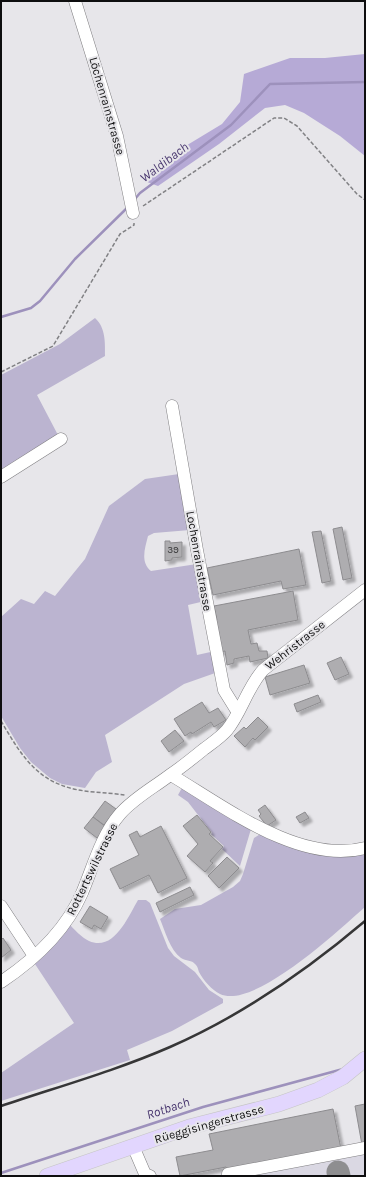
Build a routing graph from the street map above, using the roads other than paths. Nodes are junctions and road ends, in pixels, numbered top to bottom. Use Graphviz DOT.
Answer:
graph roads {
  1 [pos="75,1"];
  2 [pos="133,213"];
  3 [pos="172,406"];
  4 [pos="61,439"];
  5 [pos="1,476"];
  6 [pos="365,590"];
  7 [pos="237,712"];
  8 [pos="171,775"];
  9 [pos="365,848"];
  10 [pos="1,906"];
  11 [pos="34,956"];
  12 [pos="1,982"];
  13 [pos="365,1059"];
  14 [pos="133,1146"];
  15 [pos="357,1148"];
  16 [pos="228,1174"];
  17 [pos="147,1175"];
  18 [pos="47,1176"];
  1 -- 2 [label="street, Löchenrainstrasse"];
  3 -- 7 [label="street, Lochenrainstrasse"];
  4 -- 5 [label="street"];
  6 -- 7 [label="street, Wehristrasse"];
  7 -- 8 [label="street, Rottertswilstrasse"];
  8 -- 9 [label="street"];
  8 -- 11 [label="street, Rottertswilstrasse"];
  10 -- 11 [label="street"];
  11 -- 12 [label="street, Rottertswilstrasse"];
  13 -- 14 [label="main road, Rüeggisingerstrasse"];
  14 -- 17 [label="street"];
  14 -- 18 [label="main road, Rüeggisingerstrasse"];
  15 -- 16 [label="street"];
}
